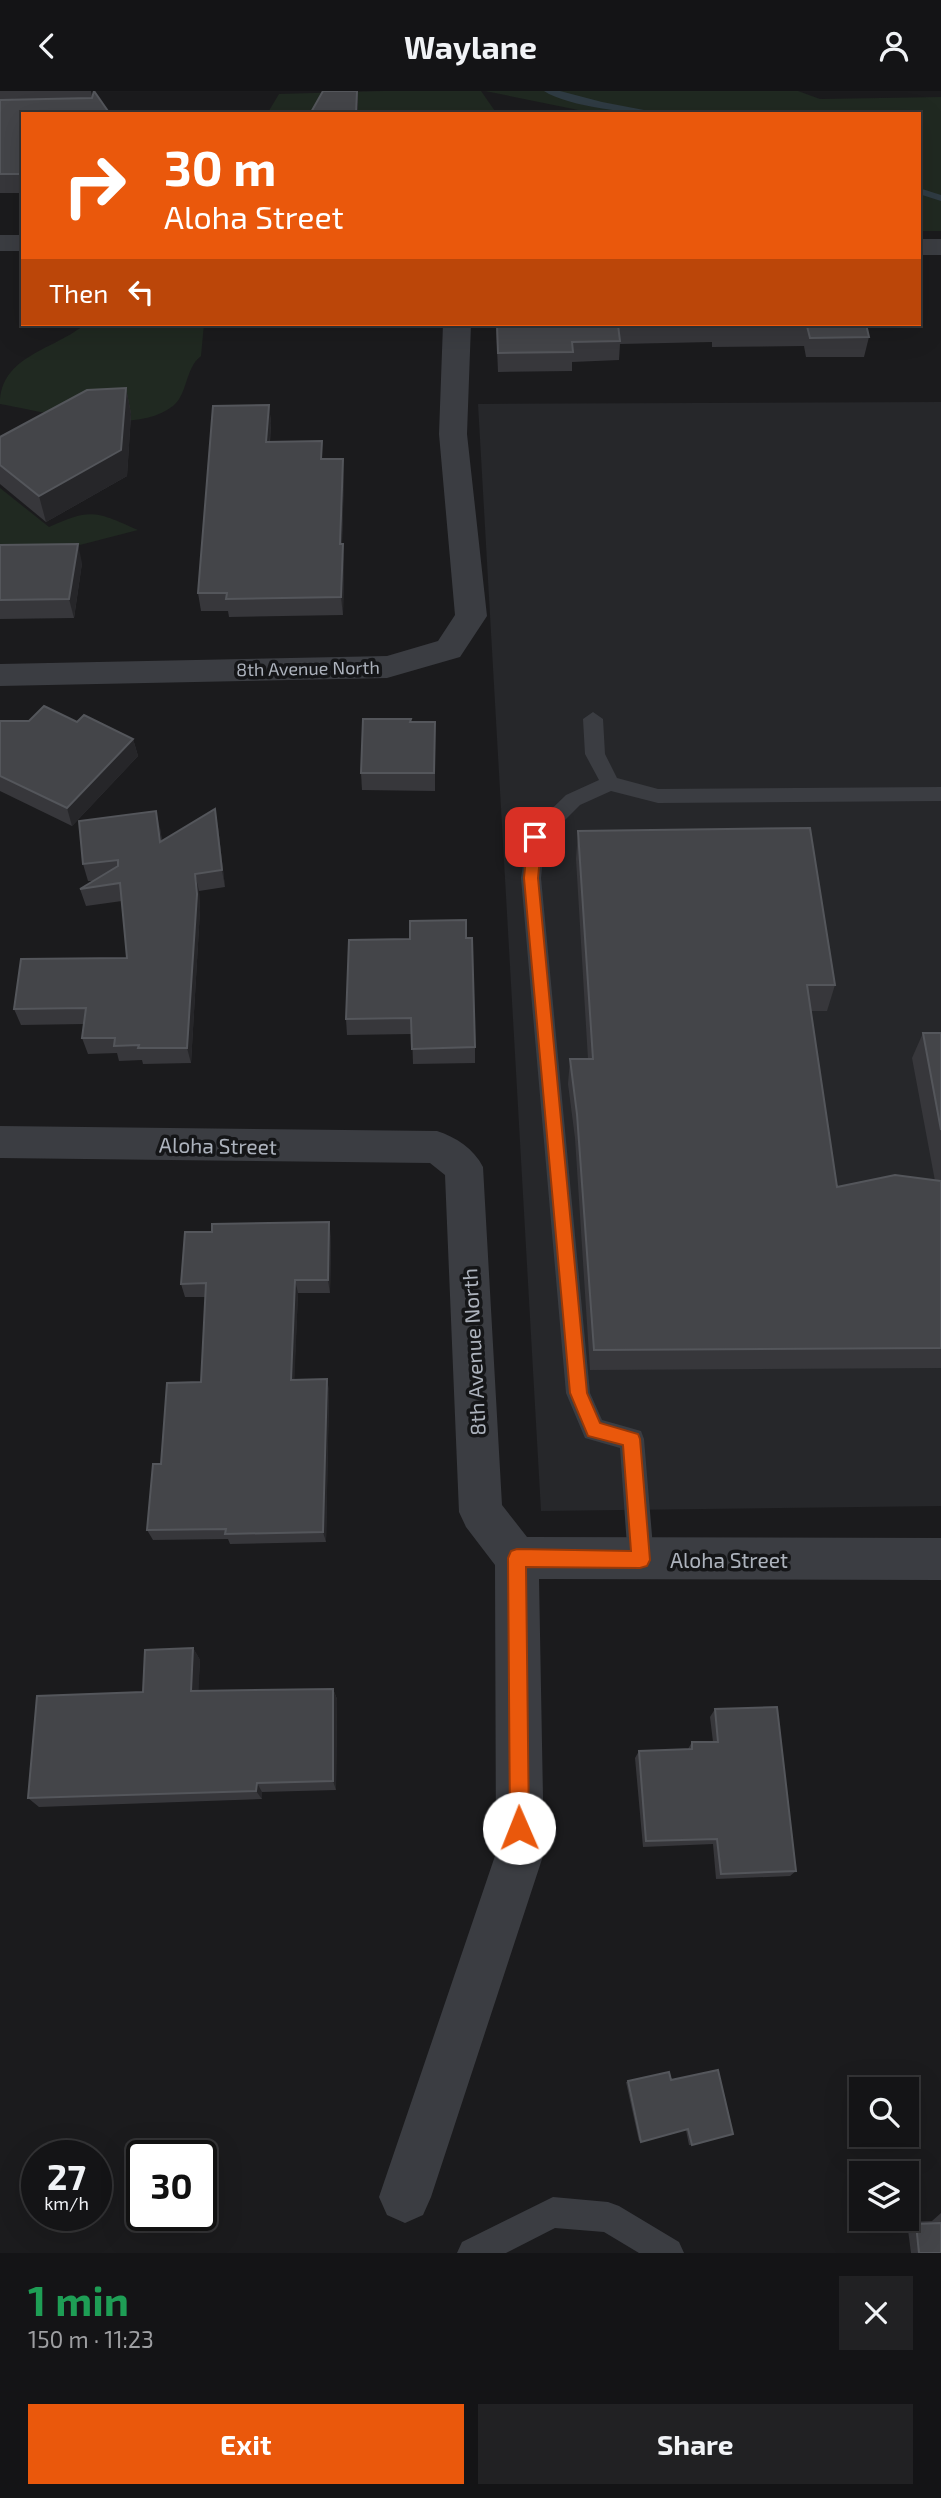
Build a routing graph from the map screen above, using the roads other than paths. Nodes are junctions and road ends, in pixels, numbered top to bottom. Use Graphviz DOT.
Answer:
graph roads {
  1 [pos="0,243"];
  2 [pos="21,243"];
  3 [pos="921,247"];
  4 [pos="941,247"];
  5 [pos="457,326"];
  6 [pos="0,675"];
  7 [pos="593,719"];
  8 [pos="610,782"];
  9 [pos="941,795"];
  10 [pos="0,1142"];
  11 [pos="437,1147"];
  12 [pos="517,1558"];
  13 [pos="941,1559"];
  14 [pos="640,1560"];
  15 [pos="405,2197"];
  16 [pos="473,2253"];
  17 [pos="668,2253"];
  1 -- 2 [label="street"];
  3 -- 4 [label="street"];
  5 -- 6 [label="street, 8th Avenue North"];
  7 -- 8 [label="lane"];
  8 -- 9 [label="lane"];
  8 -- 14 [label="lane"];
  10 -- 11 [label="street, Aloha Street"];
  11 -- 12 [label="street, 8th Avenue North"];
  12 -- 14 [label="street, Aloha Street"];
  12 -- 15 [label="street"];
  13 -- 14 [label="street, Aloha Street"];
  16 -- 17 [label="lane"];
}
